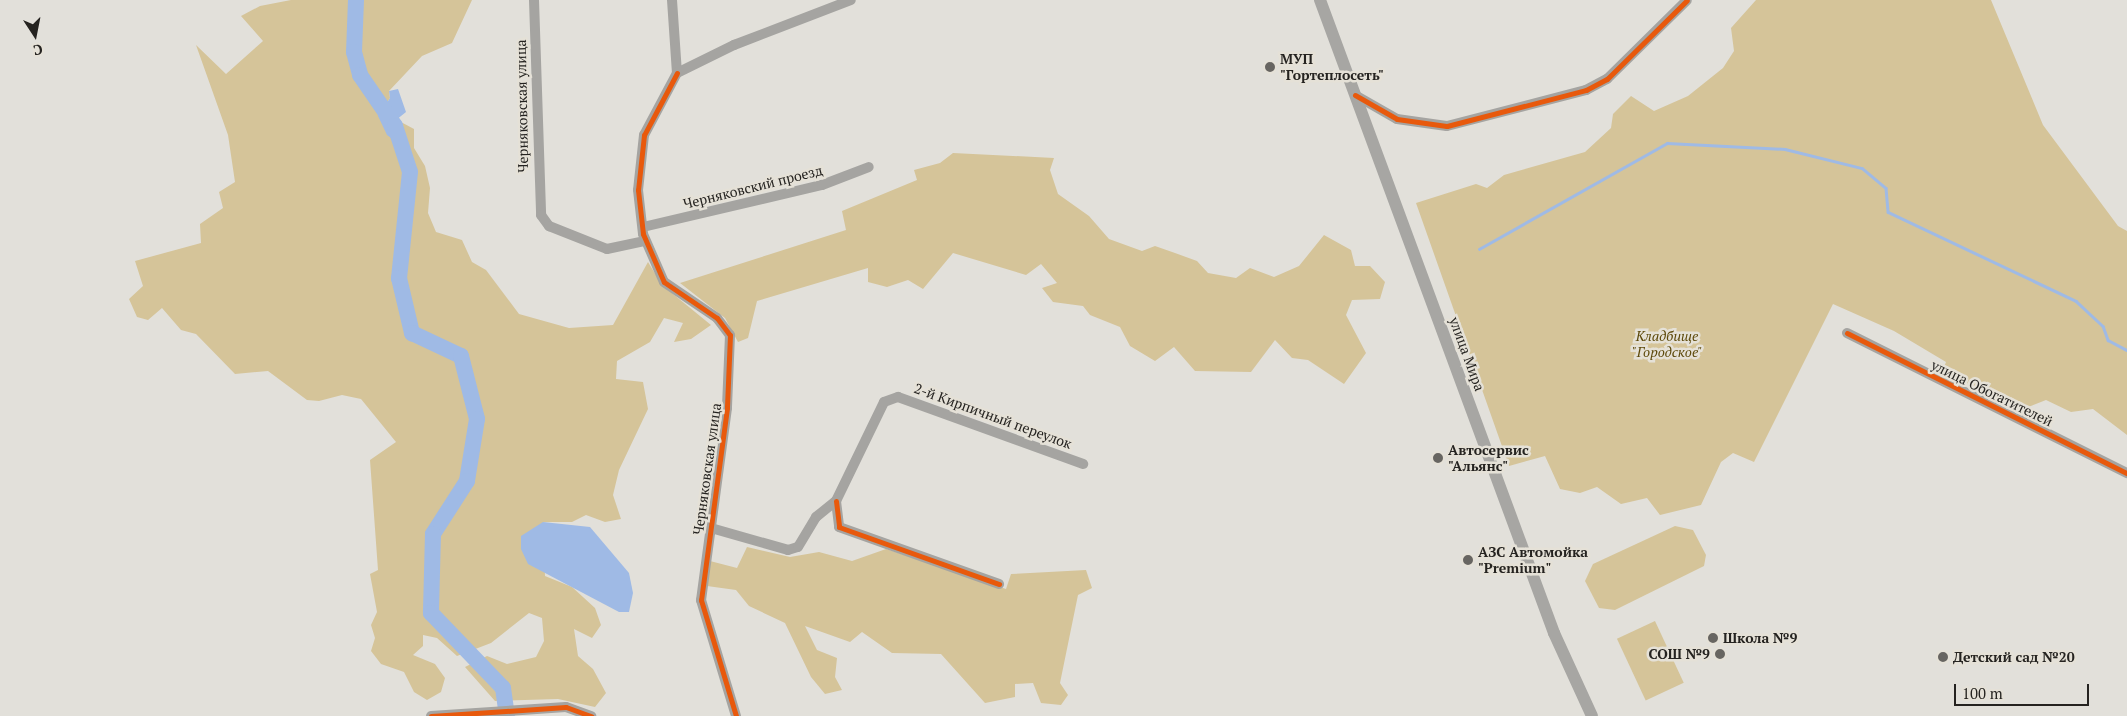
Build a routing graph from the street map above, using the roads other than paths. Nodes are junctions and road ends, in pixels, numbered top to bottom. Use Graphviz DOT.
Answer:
graph roads {
  1 [pos="534,0"];
  2 [pos="672,0"];
  3 [pos="851,0"];
  4 [pos="1320,0"];
  5 [pos="1687,0"];
  6 [pos="822,5"];
  7 [pos="677,73"];
  8 [pos="1355,95"];
  9 [pos="869,167"];
  10 [pos="642,227"];
  11 [pos="645,241"];
  12 [pos="1847,333"];
  13 [pos="1083,464"];
  14 [pos="2127,473"];
  15 [pos="836,501"];
  16 [pos="711,528"];
  17 [pos="998,584"];
  18 [pos="431,716"];
  19 [pos="591,716"];
  20 [pos="736,716"];
  21 [pos="1592,716"];
  1 -- 11 [label="street, Черняковская улица"];
  2 -- 7 [label="street"];
  3 -- 6 [label="street"];
  4 -- 8 [label="main road, улица Мира"];
  5 -- 8 [label="street"];
  6 -- 7 [label="street"];
  7 -- 10 [label="street, Черняковская улица"];
  8 -- 21 [label="main road, улица Мира"];
  9 -- 10 [label="street, Черняковский проезд"];
  10 -- 11 [label="street, Черняковская улица"];
  11 -- 16 [label="street, Черняковская улица"];
  12 -- 14 [label="street, улица Обогатителей"];
  13 -- 15 [label="street, 2-й Кирпичный переулок"];
  15 -- 16 [label="street"];
  15 -- 17 [label="street"];
  16 -- 20 [label="street, Черняковская улица"];
  18 -- 19 [label="street"];
}
